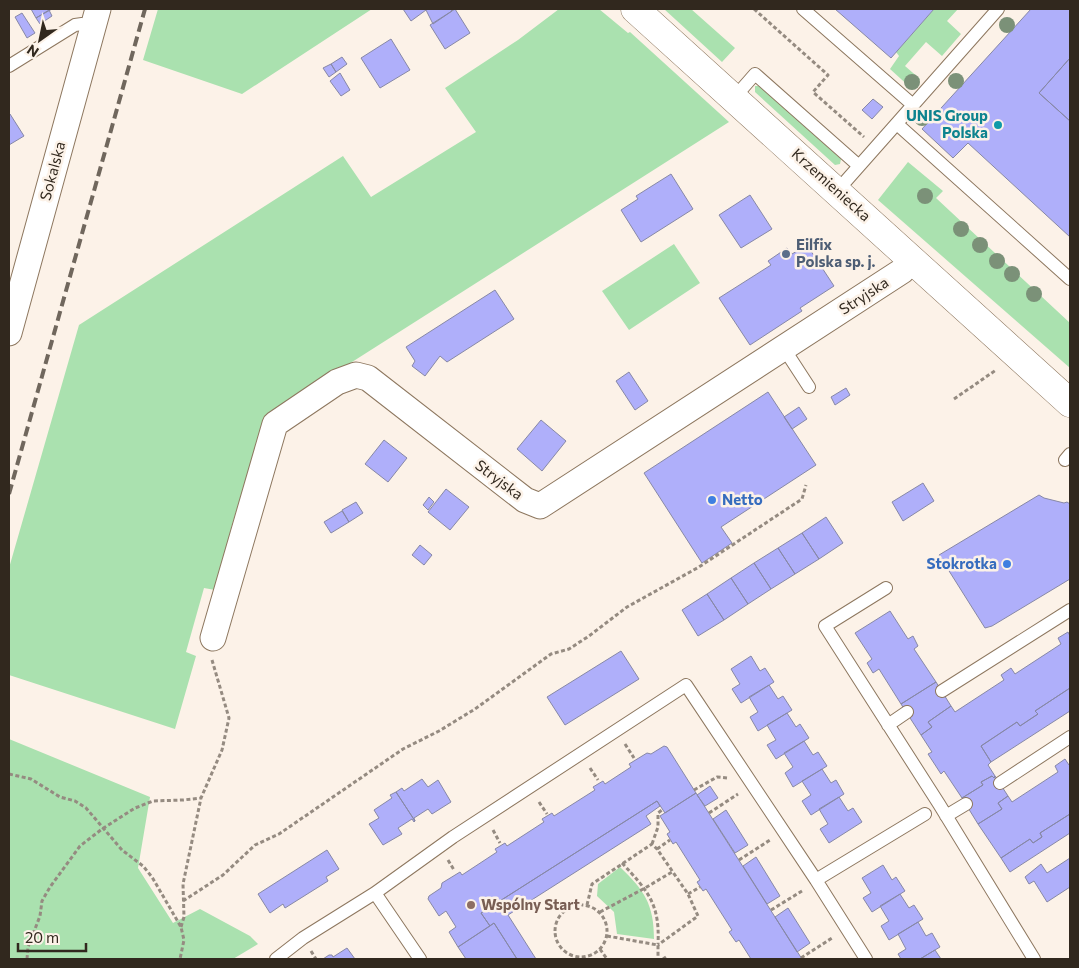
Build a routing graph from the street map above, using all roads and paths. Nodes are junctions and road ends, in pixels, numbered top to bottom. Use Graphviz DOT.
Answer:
graph roads {
  1 [pos="635,9"];
  2 [pos="754,9"];
  3 [pos="802,9"];
  4 [pos="998,9"];
  5 [pos="95,18"];
  6 [pos="9,66"];
  7 [pos="734,98"];
  8 [pos="913,105"];
  9 [pos="897,124"];
  10 [pos="876,147"];
  11 [pos="859,166"];
  12 [pos="837,191"];
  13 [pos="913,260"];
  14 [pos="1070,279"];
  15 [pos="9,333"];
  16 [pos="784,347"];
  17 [pos="998,368"];
  18 [pos="809,387"];
  19 [pos="954,398"];
  20 [pos="1070,403"];
  21 [pos="806,485"];
  22 [pos="886,588"];
  23 [pos="1070,610"];
  24 [pos="214,638"];
  25 [pos="942,690"];
  26 [pos="907,712"];
  27 [pos="888,725"];
  28 [pos="1070,737"];
  29 [pos="617,747"];
  30 [pos="634,758"];
  31 [pos="582,769"];
  32 [pos="9,774"];
  33 [pos="717,776"];
  34 [pos="598,780"];
  35 [pos="1000,783"];
  36 [pos="694,790"];
  37 [pos="738,794"];
  38 [pos="201,798"];
  39 [pos="539,801"];
  40 [pos="966,804"];
  41 [pos="662,810"];
  42 [pos="709,812"];
  43 [pos="547,814"];
  44 [pos="925,814"];
  45 [pos="946,816"];
  46 [pos="102,829"];
  47 [pos="493,830"];
  48 [pos="670,840"];
  49 [pos="500,843"];
  50 [pos="652,844"];
  51 [pos="776,846"];
  52 [pos="657,849"];
  53 [pos="447,859"];
  54 [pos="739,860"];
  55 [pos="622,864"];
  56 [pos="454,870"];
  57 [pos="672,872"];
  58 [pos="816,880"];
  59 [pos="700,887"];
  60 [pos="646,888"];
  61 [pos="800,892"];
  62 [pos="375,893"];
  63 [pos="688,894"];
  64 [pos="184,901"];
  65 [pos="587,905"];
  66 [pos="771,910"];
  67 [pos="600,912"];
  68 [pos="182,926"];
  69 [pos="607,936"];
  70 [pos="834,937"];
  71 [pos="829,940"];
  72 [pos="658,944"];
  73 [pos="838,944"];
  74 [pos="600,949"];
  75 [pos="577,958"];
  76 [pos="801,958"];
  77 [pos="28,959"];
  78 [pos="180,959"];
  79 [pos="276,959"];
  80 [pos="420,959"];
  81 [pos="607,959"];
  82 [pos="658,959"];
  83 [pos="866,959"];
  84 [pos="1034,959"];
  1 -- 7 [label="street, Krzemieniecka"];
  2 -- 10 [label="path"];
  3 -- 8 [label="lane"];
  4 -- 8 [label="lane"];
  5 -- 6 [label="lane"];
  5 -- 15 [label="street, Sokalska"];
  7 -- 11 [label="lane"];
  7 -- 12 [label="street, Krzemieniecka"];
  8 -- 9 [label="lane"];
  9 -- 10 [label="lane"];
  9 -- 14 [label="lane"];
  10 -- 11 [label="lane"];
  11 -- 12 [label="lane"];
  12 -- 13 [label="street, Krzemieniecka"];
  13 -- 16 [label="street, Stryjska"];
  13 -- 20 [label="street, Krzemieniecka"];
  16 -- 18 [label="lane"];
  16 -- 24 [label="street, Stryjska"];
  17 -- 19 [label="path"];
  21 -- 64 [label="path"];
  22 -- 27 [label="lane"];
  23 -- 25 [label="lane"];
  24 -- 38 [label="path"];
  26 -- 27 [label="lane"];
  27 -- 45 [label="lane"];
  28 -- 35 [label="lane"];
  29 -- 30 [label="path"];
  31 -- 34 [label="path"];
  32 -- 46 [label="path"];
  33 -- 36 [label="path"];
  37 -- 42 [label="path"];
  38 -- 46 [label="path"];
  38 -- 64 [label="path"];
  39 -- 43 [label="path"];
  40 -- 45 [label="lane"];
  41 -- 50 [label="path"];
  44 -- 58 [label="lane"];
  45 -- 84 [label="lane"];
  46 -- 68 [label="path"];
  46 -- 77 [label="path"];
  47 -- 49 [label="path"];
  48 -- 52 [label="path"];
  50 -- 52 [label="path"];
  50 -- 55 [label="path"];
  51 -- 54 [label="path"];
  52 -- 57 [label="path"];
  53 -- 56 [label="path"];
  55 -- 60 [label="path"];
  55 -- 65 [label="path"];
  57 -- 60 [label="path"];
  57 -- 63 [label="path"];
  58 -- 62 [label="lane"];
  58 -- 83 [label="lane"];
  59 -- 63 [label="path"];
  60 -- 67 [label="path"];
  60 -- 72 [label="path"];
  61 -- 66 [label="path"];
  62 -- 79 [label="lane"];
  62 -- 80 [label="lane"];
  63 -- 72 [label="path"];
  64 -- 68 [label="path"];
  65 -- 67 [label="path"];
  65 -- 75 [label="path"];
  67 -- 69 [label="path"];
  68 -- 78 [label="path"];
  69 -- 72 [label="path"];
  69 -- 74 [label="path"];
  70 -- 73 [label="path"];
  71 -- 76 [label="path"];
  72 -- 82 [label="path"];
  74 -- 75 [label="path"];
  74 -- 81 [label="path"];
}
